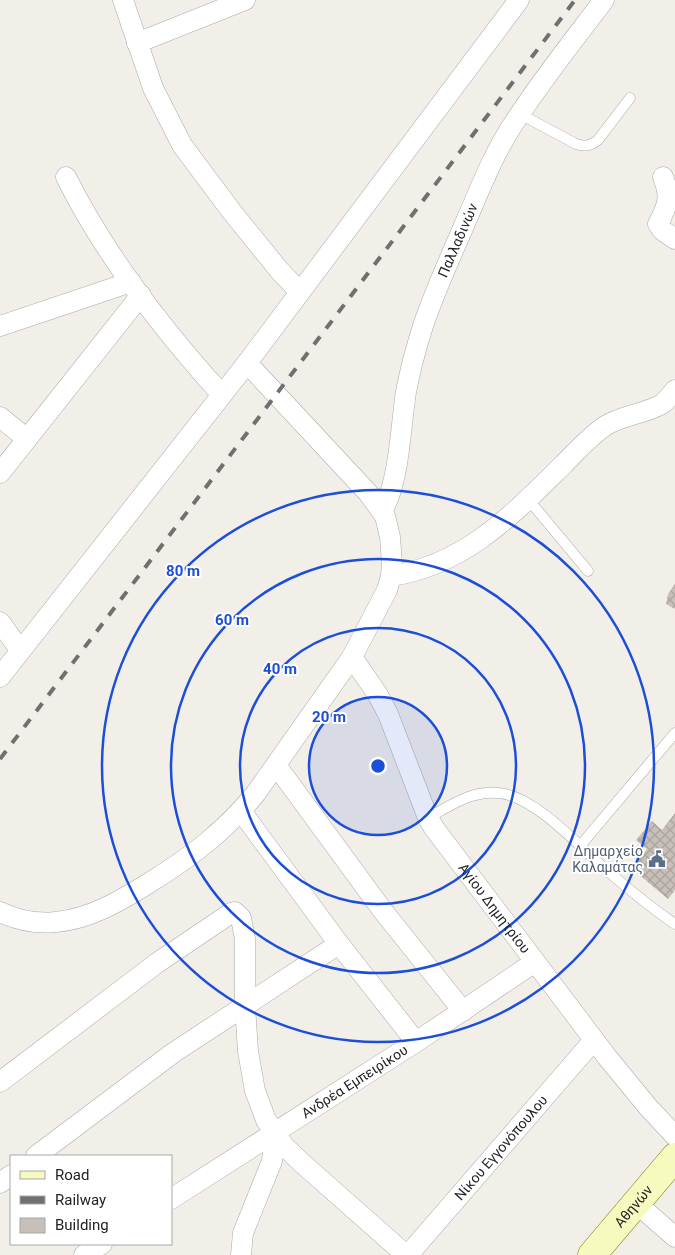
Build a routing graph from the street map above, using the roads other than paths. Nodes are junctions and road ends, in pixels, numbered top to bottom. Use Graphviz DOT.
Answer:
graph roads {
  1 [pos="123,0"];
  2 [pos="245,0"];
  3 [pos="519,0"];
  4 [pos="604,0"];
  5 [pos="136,43"];
  6 [pos="630,98"];
  7 [pos="520,114"];
  8 [pos="66,177"];
  9 [pos="663,177"];
  10 [pos="675,239"];
  11 [pos="136,288"];
  12 [pos="299,291"];
  13 [pos="0,326"];
  14 [pos="247,363"];
  15 [pos="675,390"];
  16 [pos="222,395"];
  17 [pos="0,417"];
  18 [pos="27,439"];
  19 [pos="0,473"];
  20 [pos="528,499"];
  21 [pos="382,510"];
  22 [pos="588,571"];
  23 [pos="391,576"];
  24 [pos="0,622"];
  25 [pos="20,650"];
  26 [pos="352,657"];
  27 [pos="0,677"];
  28 [pos="675,733"];
  29 [pos="276,765"];
  30 [pos="241,811"];
  31 [pos="428,818"];
  32 [pos="580,846"];
  33 [pos="0,912"];
  34 [pos="675,924"];
  35 [pos="339,944"];
  36 [pos="535,962"];
  37 [pos="245,1006"];
  38 [pos="463,1011"];
  39 [pos="594,1040"];
  40 [pos="416,1042"];
  41 [pos="0,1082"];
  42 [pos="274,1134"];
  43 [pos="675,1136"];
  44 [pos="37,1155"];
  45 [pos="675,1157"];
  46 [pos="172,1199"];
  47 [pos="636,1203"];
  48 [pos="675,1237"];
  49 [pos="100,1245"];
  50 [pos="84,1255"];
  51 [pos="241,1255"];
  52 [pos="407,1255"];
  53 [pos="592,1255"];
  1 -- 5 [label="street"];
  2 -- 5 [label="street"];
  3 -- 12 [label="street"];
  4 -- 7 [label="street, Παλλαδινών"];
  5 -- 12 [label="street"];
  6 -- 7 [label="lane"];
  7 -- 21 [label="street, Παλλαδινών"];
  8 -- 11 [label="street"];
  9 -- 10 [label="street"];
  11 -- 13 [label="street"];
  11 -- 16 [label="street"];
  11 -- 18 [label="street"];
  12 -- 14 [label="street"];
  14 -- 16 [label="street"];
  14 -- 21 [label="street"];
  15 -- 20 [label="street"];
  16 -- 25 [label="street"];
  17 -- 18 [label="street"];
  18 -- 19 [label="street"];
  20 -- 22 [label="lane"];
  20 -- 23 [label="street"];
  21 -- 23 [label="street"];
  23 -- 26 [label="street"];
  24 -- 25 [label="street"];
  25 -- 27 [label="street"];
  26 -- 29 [label="street"];
  26 -- 31 [label="street, Αγίου Δημητρίου"];
  28 -- 32 [label="lane"];
  29 -- 30 [label="street"];
  29 -- 38 [label="street"];
  30 -- 33 [label="street"];
  30 -- 35 [label="street"];
  31 -- 32 [label="lane"];
  31 -- 36 [label="street, Αγίου Δημητρίου"];
  32 -- 34 [label="lane"];
  35 -- 37 [label="street"];
  35 -- 40 [label="street"];
  36 -- 38 [label="street, Ανδρέα Εμπειρίκου"];
  36 -- 39 [label="street, Αγίου Δημητρίου"];
  37 -- 41 [label="street"];
  37 -- 42 [label="street"];
  37 -- 44 [label="street"];
  38 -- 40 [label="street, Ανδρέα Εμπειρίκου"];
  39 -- 43 [label="street, Αγίου Δημητρίου"];
  39 -- 52 [label="street, Νίκου Εγγονόπουλου"];
  40 -- 42 [label="street, Ανδρέα Εμπειρίκου"];
  42 -- 46 [label="street, Ανδρέα Εμπειρίκου"];
  42 -- 51 [label="street"];
  42 -- 52 [label="street"];
  45 -- 47 [label="main road, Αθηνών"];
  47 -- 48 [label="street"];
  47 -- 53 [label="main road, Αθηνών"];
  49 -- 50 [label="street"];
}
